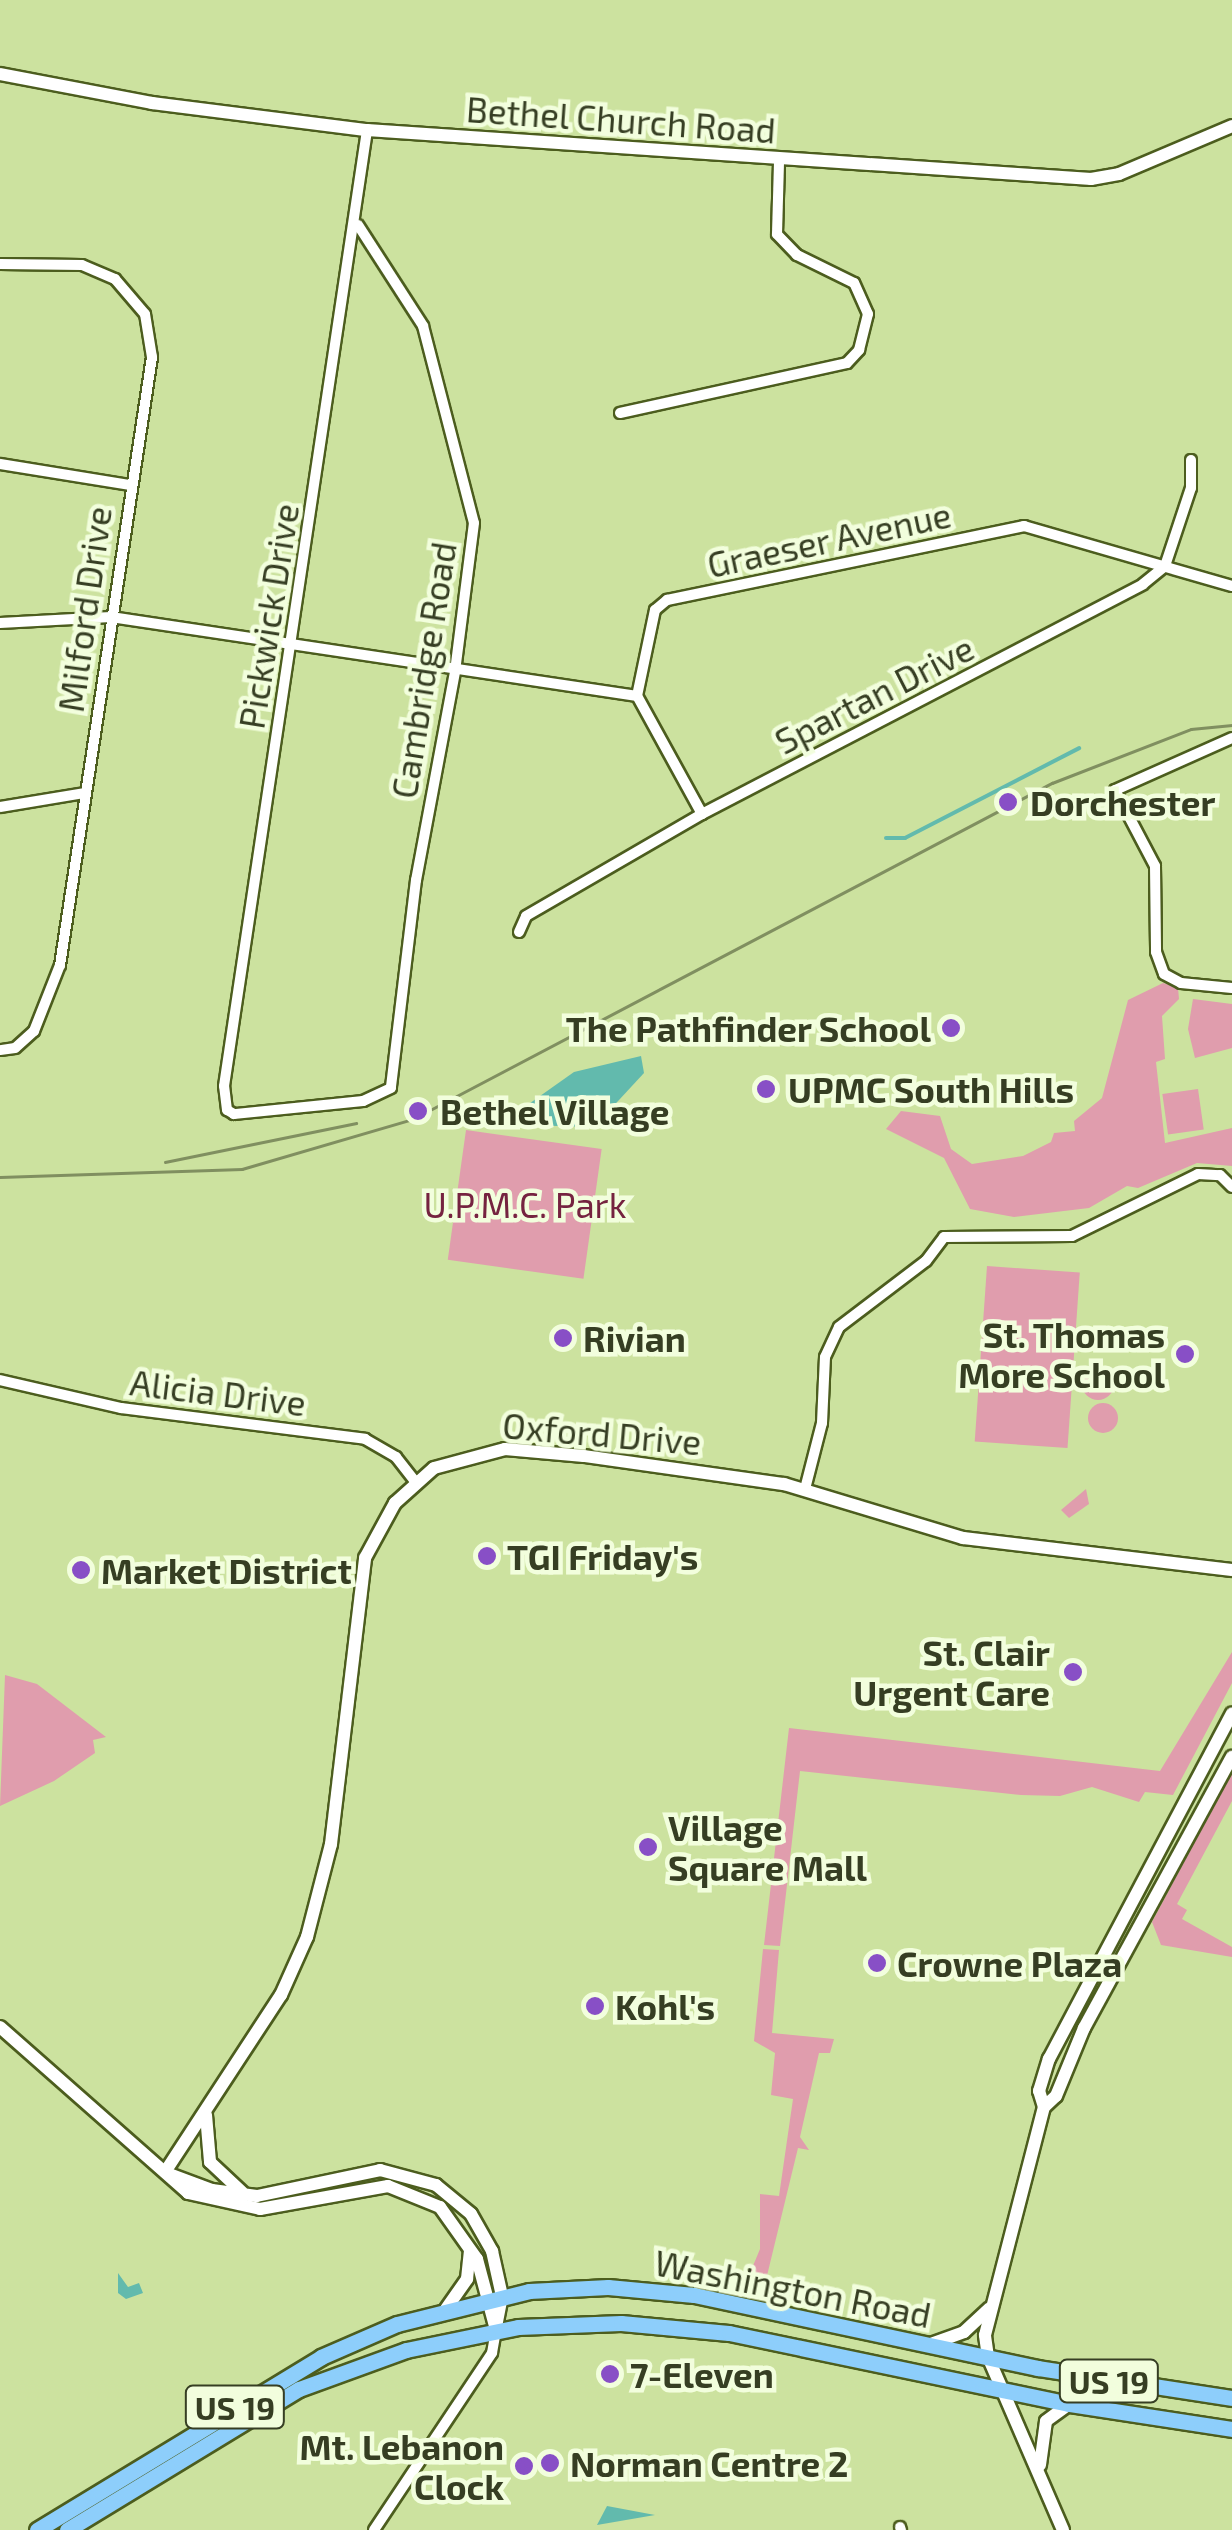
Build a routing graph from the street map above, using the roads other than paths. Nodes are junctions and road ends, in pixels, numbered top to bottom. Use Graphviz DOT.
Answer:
graph roads {
  1 [pos="0,74"];
  2 [pos="1232,126"];
  3 [pos="367,130"];
  4 [pos="779,162"];
  5 [pos="358,225"];
  6 [pos="0,264"];
  7 [pos="620,414"];
  8 [pos="1191,460"];
  9 [pos="0,464"];
  10 [pos="130,485"];
  11 [pos="1165,566"];
  12 [pos="1232,586"];
  13 [pos="111,616"];
  14 [pos="0,623"];
  15 [pos="291,647"];
  16 [pos="455,672"];
  17 [pos="638,696"];
  18 [pos="1232,738"];
  19 [pos="85,793"];
  20 [pos="0,808"];
  21 [pos="702,814"];
  22 [pos="519,932"];
  23 [pos="1232,988"];
  24 [pos="0,1050"];
  25 [pos="391,1088"];
  26 [pos="1232,1187"];
  27 [pos="0,1380"];
  28 [pos="415,1481"];
  29 [pos="805,1490"];
  30 [pos="1232,1570"];
  31 [pos="1232,1714"];
  32 [pos="1232,1757"];
  33 [pos="0,2027"];
  34 [pos="1044,2108"];
  35 [pos="206,2114"];
  36 [pos="165,2172"];
  37 [pos="246,2194"];
  38 [pos="470,2245"];
  39 [pos="494,2298"];
  40 [pos="991,2306"];
  41 [pos="446,2309"];
  42 [pos="496,2330"];
  43 [pos="929,2344"];
  44 [pos="988,2358"];
  45 [pos="1000,2390"];
  46 [pos="1232,2398"];
  47 [pos="1070,2404"];
  48 [pos="1232,2429"];
  49 [pos="1039,2472"];
  50 [pos="38,2530"];
  51 [pos="68,2530"];
  52 [pos="374,2530"];
  53 [pos="1062,2530"];
  1 -- 3 [label="street, Bethel Church Road"];
  2 -- 4 [label="street, Bethel Church Road"];
  3 -- 4 [label="street, Bethel Church Road"];
  3 -- 5 [label="street, Pickwick Drive"];
  4 -- 7 [label="street"];
  5 -- 15 [label="street, Pickwick Drive"];
  5 -- 16 [label="street, Cambridge Road"];
  6 -- 10 [label="street, Milford Drive"];
  8 -- 11 [label="street"];
  9 -- 10 [label="street"];
  10 -- 13 [label="street, Milford Drive"];
  11 -- 12 [label="street, Graeser Avenue"];
  11 -- 17 [label="street, Graeser Avenue"];
  11 -- 21 [label="street, Spartan Drive"];
  13 -- 14 [label="street"];
  13 -- 15 [label="street"];
  13 -- 19 [label="street, Milford Drive"];
  15 -- 16 [label="street"];
  15 -- 25 [label="street, Pickwick Drive"];
  16 -- 17 [label="street"];
  16 -- 25 [label="street, Cambridge Road"];
  17 -- 21 [label="street"];
  18 -- 23 [label="street"];
  19 -- 20 [label="street"];
  19 -- 24 [label="street, Milford Drive"];
  21 -- 22 [label="street, Spartan Drive"];
  26 -- 29 [label="street"];
  27 -- 28 [label="street, Alicia Drive"];
  28 -- 29 [label="street, Oxford Drive"];
  28 -- 35 [label="street, Oxford Drive"];
  29 -- 30 [label="street, Oxford Drive"];
  31 -- 34 [label="street"];
  32 -- 34 [label="street"];
  33 -- 36 [label="street"];
  34 -- 40 [label="street"];
  35 -- 36 [label="street, Oxford Drive"];
  35 -- 37 [label="street"];
  36 -- 37 [label="street"];
  36 -- 38 [label="street"];
  37 -- 39 [label="street"];
  38 -- 39 [label="street"];
  38 -- 41 [label="street"];
  39 -- 41 [label="main road, Washington Road / US 19"];
  39 -- 42 [label="street"];
  39 -- 43 [label="main road, Washington Road / US 19"];
  40 -- 43 [label="street"];
  40 -- 44 [label="street"];
  41 -- 50 [label="main road, Washington Road / US 19"];
  42 -- 45 [label="main road, Washington Road / US 19"];
  42 -- 51 [label="main road, Washington Road / US 19"];
  42 -- 52 [label="street"];
  43 -- 44 [label="main road, Washington Road / US 19"];
  44 -- 45 [label="street"];
  44 -- 46 [label="main road, Washington Road / US 19"];
  45 -- 47 [label="main road, Washington Road / US 19"];
  45 -- 49 [label="street"];
  47 -- 48 [label="main road, Washington Road / US 19"];
  47 -- 49 [label="street"];
  49 -- 53 [label="street"];
}
